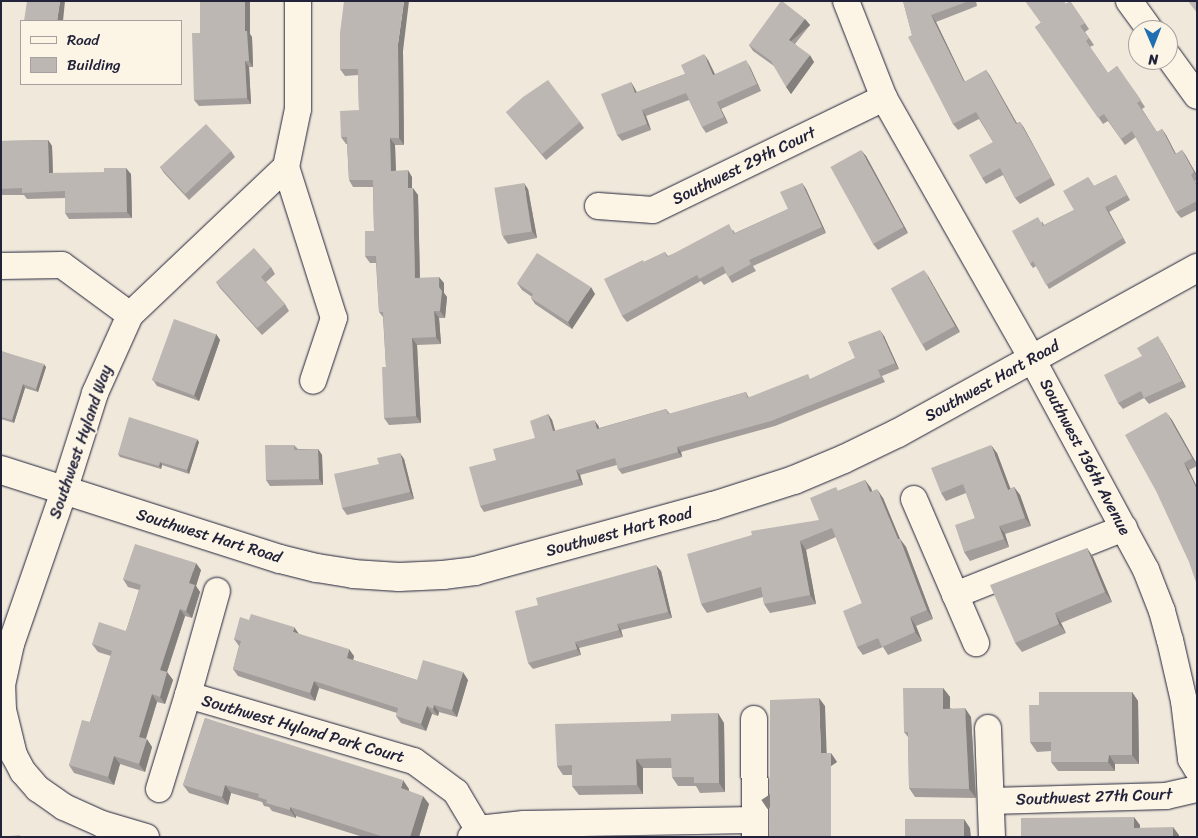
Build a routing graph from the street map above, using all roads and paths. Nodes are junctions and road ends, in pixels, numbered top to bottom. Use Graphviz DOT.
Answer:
graph roads {
  1 [pos="298,1"];
  2 [pos="846,1"];
  3 [pos="1129,1"];
  4 [pos="1143,20"];
  5 [pos="1178,70"];
  6 [pos="1197,96"];
  7 [pos="884,98"];
  8 [pos="286,167"];
  9 [pos="598,206"];
  10 [pos="1,266"];
  11 [pos="1197,268"];
  12 [pos="130,315"];
  13 [pos="1032,359"];
  14 [pos="313,381"];
  15 [pos="1,470"];
  16 [pos="64,491"];
  17 [pos="914,499"];
  18 [pos="1124,528"];
  19 [pos="217,591"];
  20 [pos="955,594"];
  21 [pos="976,643"];
  22 [pos="188,695"];
  23 [pos="754,719"];
  24 [pos="988,728"];
  25 [pos="8,758"];
  26 [pos="1197,769"];
  27 [pos="159,789"];
  28 [pos="1197,789"];
  29 [pos="991,801"];
  30 [pos="755,828"];
  31 [pos="474,833"];
  32 [pos="146,837"];
  33 [pos="992,837"];
  1 -- 8 [label="street"];
  2 -- 7 [label="street, Southwest 136th Avenue"];
  3 -- 4 [label="street"];
  5 -- 6 [label="street"];
  7 -- 9 [label="street, Southwest 29th Court"];
  7 -- 13 [label="street, Southwest 136th Avenue"];
  8 -- 12 [label="street, Southwest Hyland Way"];
  8 -- 14 [label="street"];
  10 -- 12 [label="street"];
  11 -- 13 [label="street, Southwest Hart Road"];
  12 -- 16 [label="street, Southwest Hyland Way"];
  13 -- 16 [label="street, Southwest Hart Road"];
  13 -- 18 [label="street, Southwest 136th Avenue"];
  15 -- 16 [label="street, Southwest Hart Road"];
  16 -- 25 [label="street, Southwest Hyland Way"];
  17 -- 20 [label="street"];
  18 -- 20 [label="street"];
  18 -- 26 [label="street, Southwest 136th Avenue"];
  19 -- 22 [label="street, Southwest Hyland Park Court"];
  20 -- 21 [label="street"];
  22 -- 27 [label="street, Southwest Hyland Park Court"];
  22 -- 31 [label="street, Southwest Hyland Park Court"];
  23 -- 30 [label="street, Southwest Hyland Park Court"];
  24 -- 29 [label="street"];
  25 -- 32 [label="street, Southwest Hyland Way"];
  28 -- 29 [label="street, Southwest 27th Court"];
  29 -- 33 [label="street"];
  30 -- 31 [label="street, Southwest Hyland Park Court"];
}
